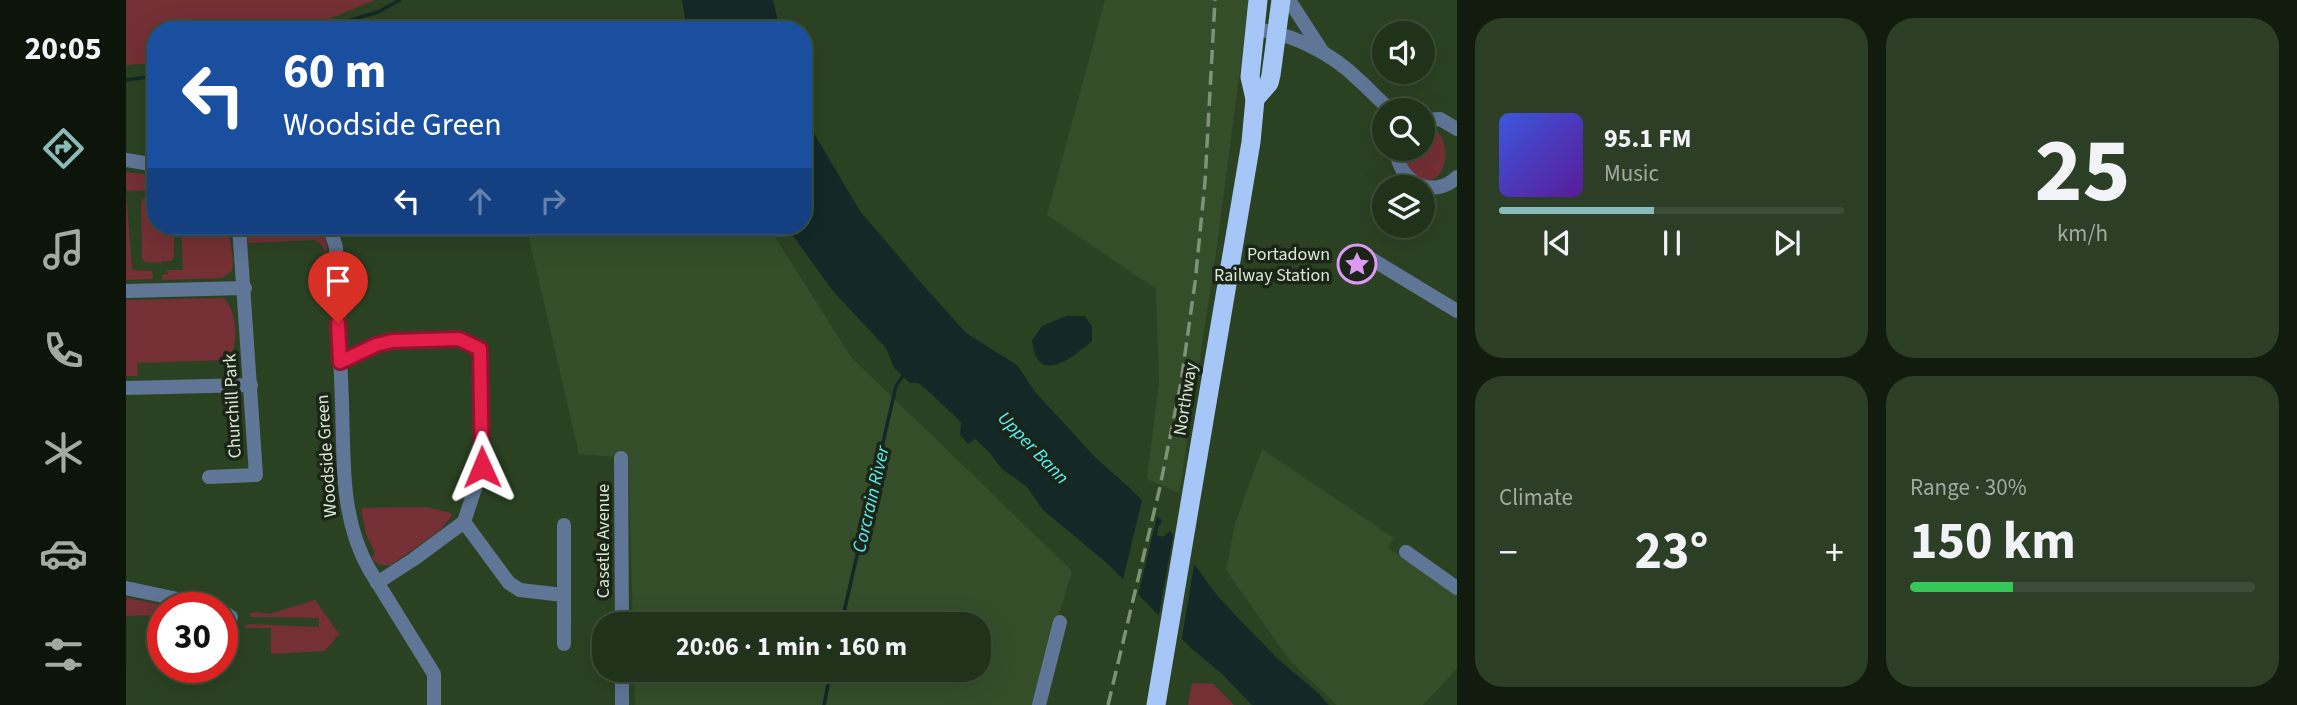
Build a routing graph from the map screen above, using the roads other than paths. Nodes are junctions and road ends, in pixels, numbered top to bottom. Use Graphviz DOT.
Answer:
graph roads {
  1 [pos="1258,0"];
  2 [pos="1281,0"];
  3 [pos="1289,0"];
  4 [pos="1255,29"];
  5 [pos="1277,32"];
  6 [pos="1325,55"];
  7 [pos="1374,97"];
  8 [pos="1255,99"];
  9 [pos="1435,119"];
  10 [pos="1457,129"];
  11 [pos="126,160"];
  12 [pos="1398,161"];
  13 [pos="147,164"];
  14 [pos="1456,178"];
  15 [pos="240,235"];
  16 [pos="332,235"];
  17 [pos="1373,260"];
  18 [pos="245,288"];
  19 [pos="126,291"];
  20 [pos="1457,311"];
  21 [pos="340,362"];
  22 [pos="251,385"];
  23 [pos="126,388"];
  24 [pos="621,458"];
  25 [pos="209,477"];
  26 [pos="464,522"];
  27 [pos="564,525"];
  28 [pos="1406,552"];
  29 [pos="377,583"];
  30 [pos="1457,588"];
  31 [pos="126,589"];
  32 [pos="147,593"];
  33 [pos="564,595"];
  34 [pos="622,612"];
  35 [pos="1060,622"];
  36 [pos="564,644"];
  37 [pos="622,682"];
  38 [pos="435,705"];
  39 [pos="622,705"];
  40 [pos="1040,705"];
  41 [pos="1156,705"];
  1 -- 4 [label="highway, Northway"];
  2 -- 5 [label="highway, Northway"];
  3 -- 6 [label="street"];
  4 -- 5 [label="street"];
  4 -- 8 [label="highway, Northway"];
  5 -- 6 [label="street"];
  5 -- 8 [label="highway, Northway"];
  6 -- 7 [label="street"];
  8 -- 41 [label="highway, Northway"];
  9 -- 10 [label="street"];
  11 -- 13 [label="street"];
  12 -- 14 [label="street"];
  15 -- 18 [label="street, Churchill Park"];
  16 -- 21 [label="street, Woodside Green"];
  17 -- 20 [label="street"];
  18 -- 19 [label="street"];
  18 -- 22 [label="street, Churchill Park"];
  21 -- 26 [label="street"];
  21 -- 29 [label="street, Woodside Green"];
  22 -- 23 [label="street"];
  22 -- 25 [label="street, Churchill Park"];
  24 -- 34 [label="street, Casetle Avenue"];
  26 -- 29 [label="street"];
  26 -- 33 [label="street"];
  27 -- 33 [label="street"];
  28 -- 30 [label="street"];
  29 -- 38 [label="street, Woodside Green"];
  31 -- 32 [label="street"];
  33 -- 36 [label="street"];
  35 -- 40 [label="street"];
  37 -- 39 [label="street"];
}
